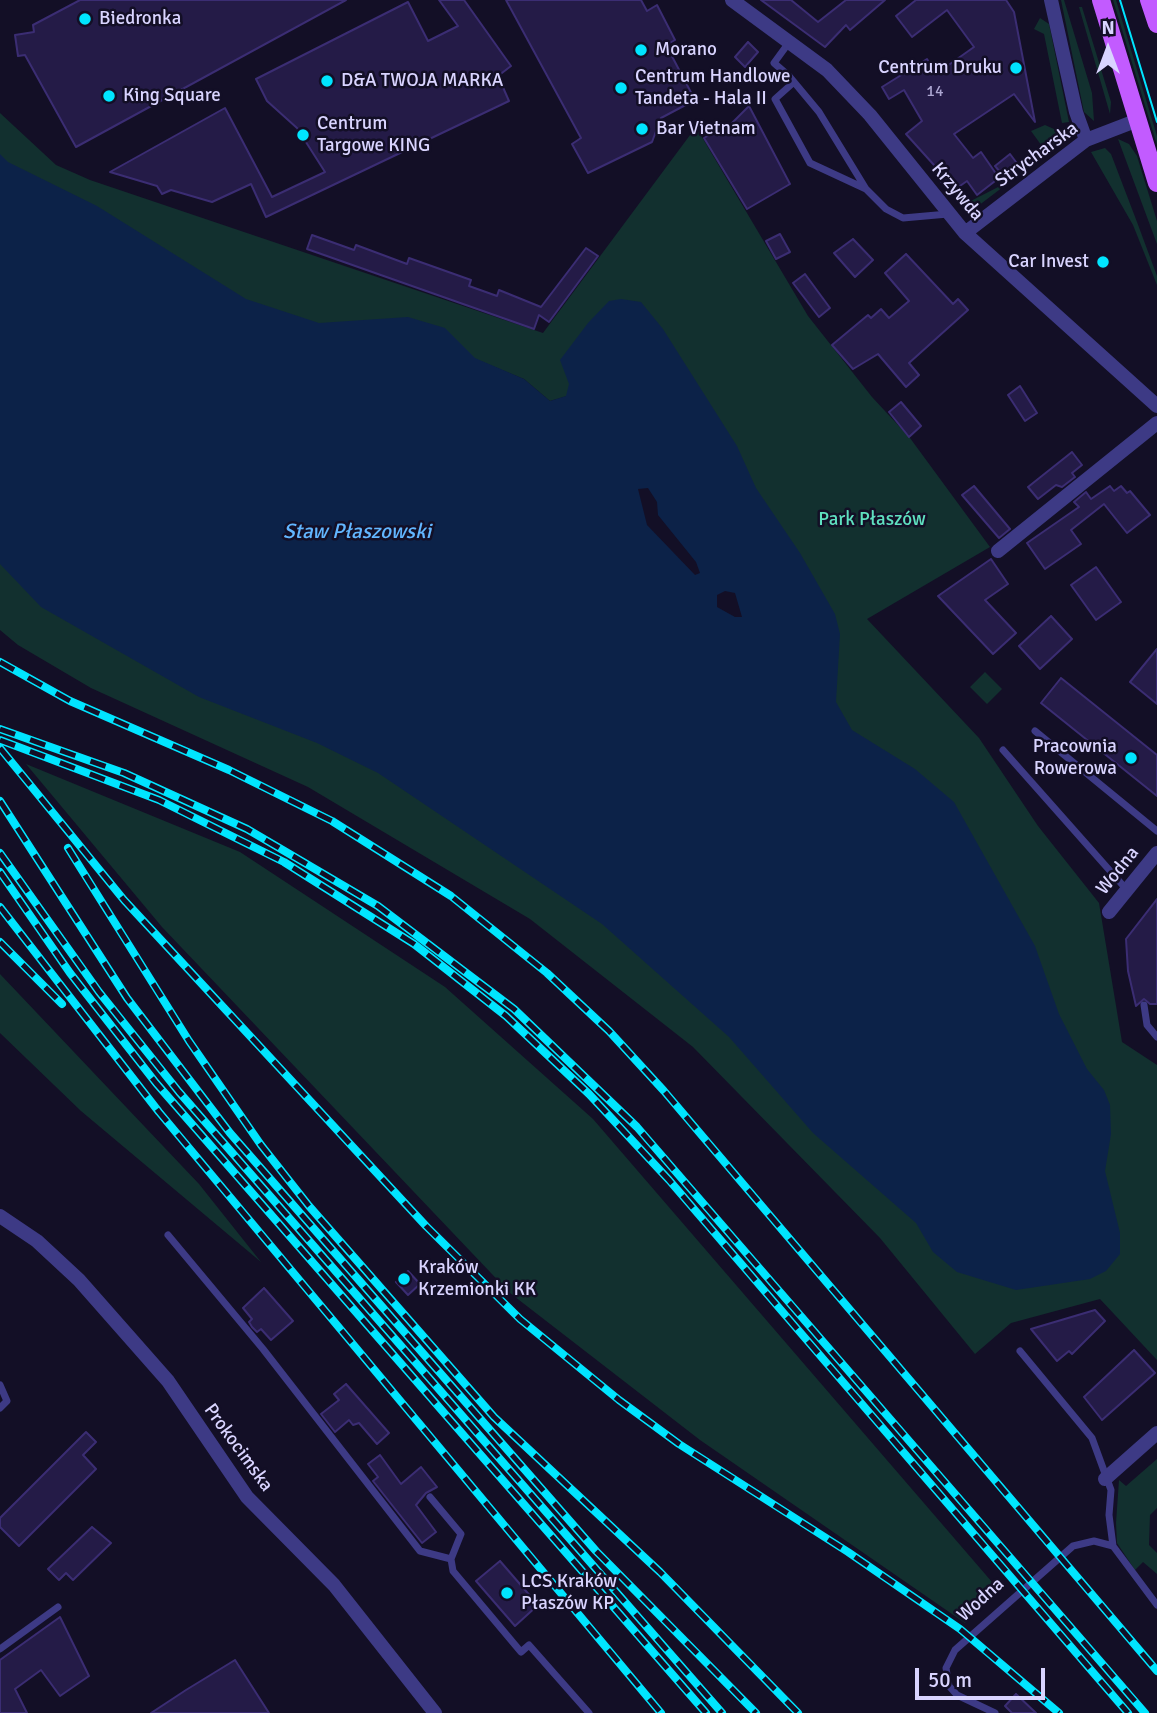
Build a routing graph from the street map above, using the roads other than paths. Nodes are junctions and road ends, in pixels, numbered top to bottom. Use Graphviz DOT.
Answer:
graph roads {
  1 [pos="732,0"];
  2 [pos="1051,0"];
  3 [pos="1101,0"];
  4 [pos="1149,0"];
  5 [pos="1157,0"];
  6 [pos="1157,24"];
  7 [pos="790,40"];
  8 [pos="794,82"];
  9 [pos="1138,120"];
  10 [pos="1086,140"];
  11 [pos="1157,183"];
  12 [pos="866,189"];
  13 [pos="948,214"];
  14 [pos="965,233"];
  15 [pos="1157,406"];
  16 [pos="1157,423"];
  17 [pos="998,551"];
  18 [pos="1035,731"];
  19 [pos="1003,750"];
  20 [pos="1157,831"];
  21 [pos="1157,853"];
  22 [pos="1127,890"];
  23 [pos="1109,912"];
  24 [pos="1144,1005"];
  25 [pos="1157,1037"];
  26 [pos="0,1216"];
  27 [pos="168,1235"];
  28 [pos="1020,1351"];
  29 [pos="0,1385"];
  30 [pos="0,1408"];
  31 [pos="1157,1433"];
  32 [pos="1105,1479"];
  33 [pos="430,1497"];
  34 [pos="1113,1546"];
  35 [pos="451,1559"];
  36 [pos="1157,1605"];
  37 [pos="58,1607"];
  38 [pos="0,1648"];
  39 [pos="435,1713"];
  40 [pos="589,1713"];
  41 [pos="995,1713"];
  1 -- 7 [label="street, Krzywda"];
  2 -- 10 [label="street"];
  3 -- 9 [label="main road"];
  4 -- 6 [label="main road"];
  5 -- 6 [label="street"];
  7 -- 8 [label="lane"];
  7 -- 13 [label="street, Krzywda"];
  8 -- 12 [label="lane"];
  8 -- 12 [label="lane"];
  9 -- 10 [label="street, Strycharska"];
  9 -- 11 [label="main road"];
  10 -- 14 [label="street, Strycharska"];
  12 -- 13 [label="lane"];
  13 -- 14 [label="street, Krzywda"];
  14 -- 15 [label="street, Krzywda"];
  16 -- 17 [label="street"];
  18 -- 20 [label="lane"];
  19 -- 22 [label="lane"];
  21 -- 22 [label="street, Wodna"];
  22 -- 23 [label="street, Wodna"];
  24 -- 25 [label="lane"];
  26 -- 39 [label="street, Prokocimska"];
  27 -- 35 [label="lane"];
  28 -- 32 [label="lane"];
  29 -- 30 [label="lane"];
  31 -- 32 [label="street"];
  32 -- 34 [label="lane"];
  33 -- 35 [label="lane"];
  34 -- 36 [label="lane"];
  34 -- 41 [label="lane, Wodna"];
  35 -- 40 [label="lane"];
  37 -- 38 [label="lane"];
}
